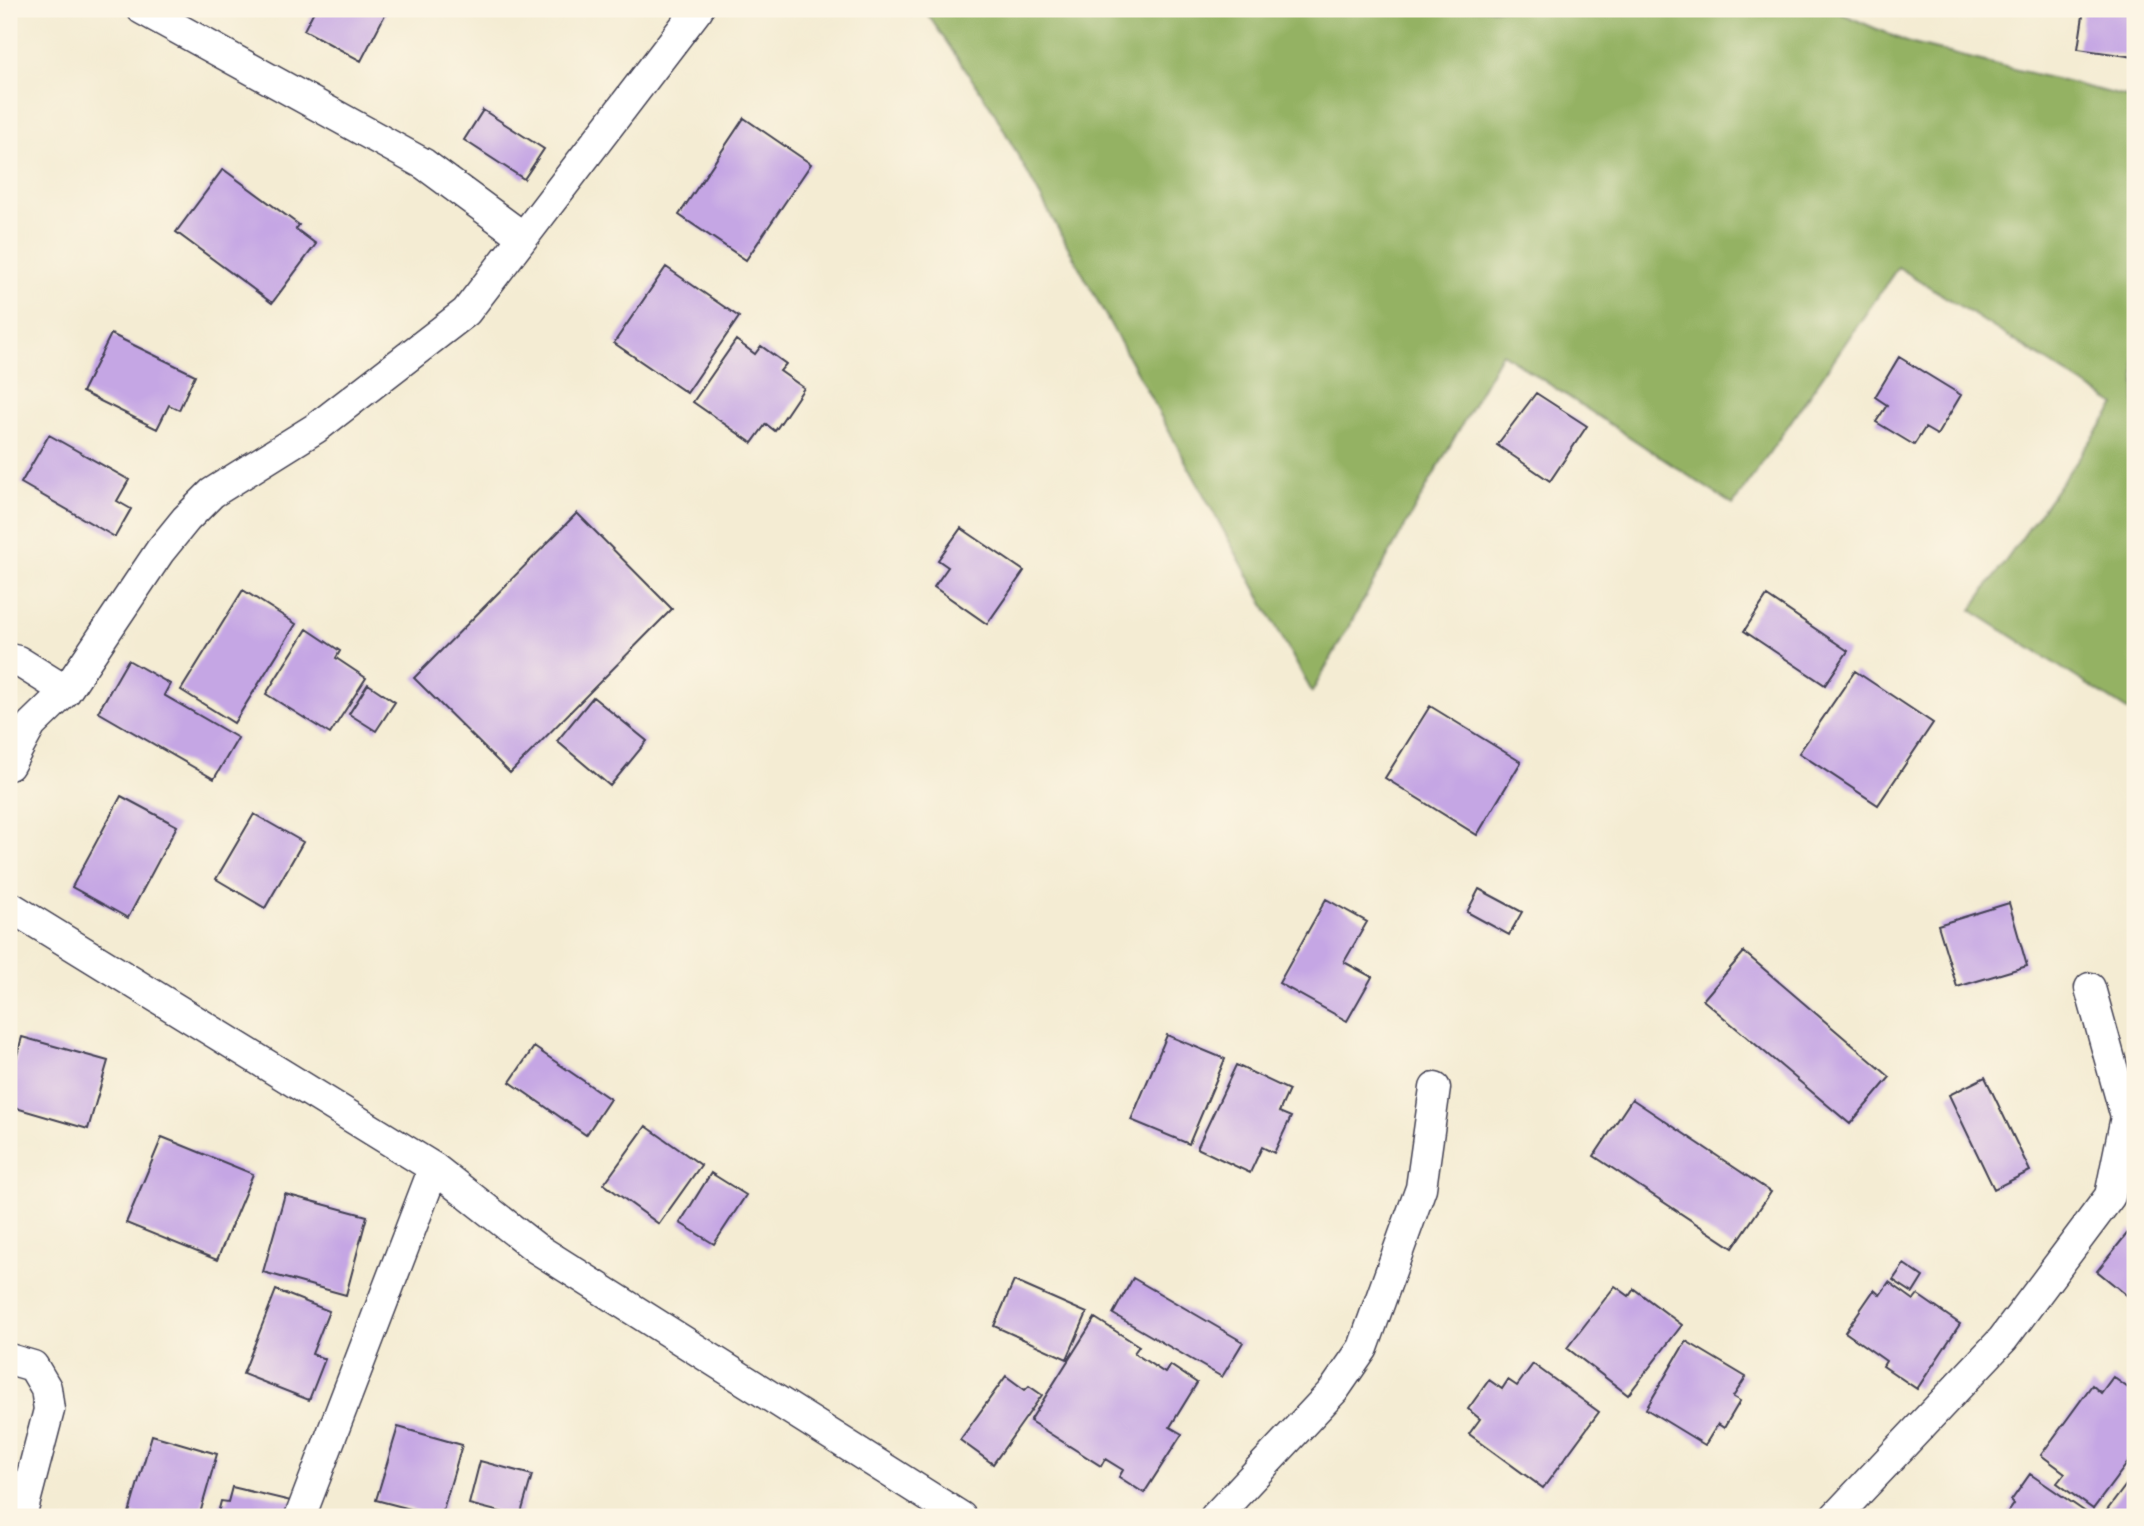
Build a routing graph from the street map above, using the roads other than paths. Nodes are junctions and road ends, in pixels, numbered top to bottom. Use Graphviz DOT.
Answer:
graph roads {
  1 [pos="142,9"];
  2 [pos="698,9"];
  3 [pos="523,237"];
  4 [pos="9,659"];
  5 [pos="66,691"];
  6 [pos="9,765"];
  7 [pos="9,906"];
  8 [pos="2090,988"];
  9 [pos="1435,1088"];
  10 [pos="434,1168"];
  11 [pos="9,1359"];
  12 [pos="21,1517"];
  13 [pos="300,1517"];
  14 [pos="961,1517"];
  15 [pos="1215,1517"];
  16 [pos="1835,1517"];
  1 -- 3 [label="street"];
  2 -- 3 [label="street"];
  3 -- 5 [label="street"];
  4 -- 5 [label="street"];
  5 -- 6 [label="street"];
  7 -- 10 [label="street"];
  8 -- 16 [label="street"];
  9 -- 15 [label="street"];
  10 -- 13 [label="street"];
  10 -- 14 [label="street"];
  11 -- 12 [label="street"];
}
